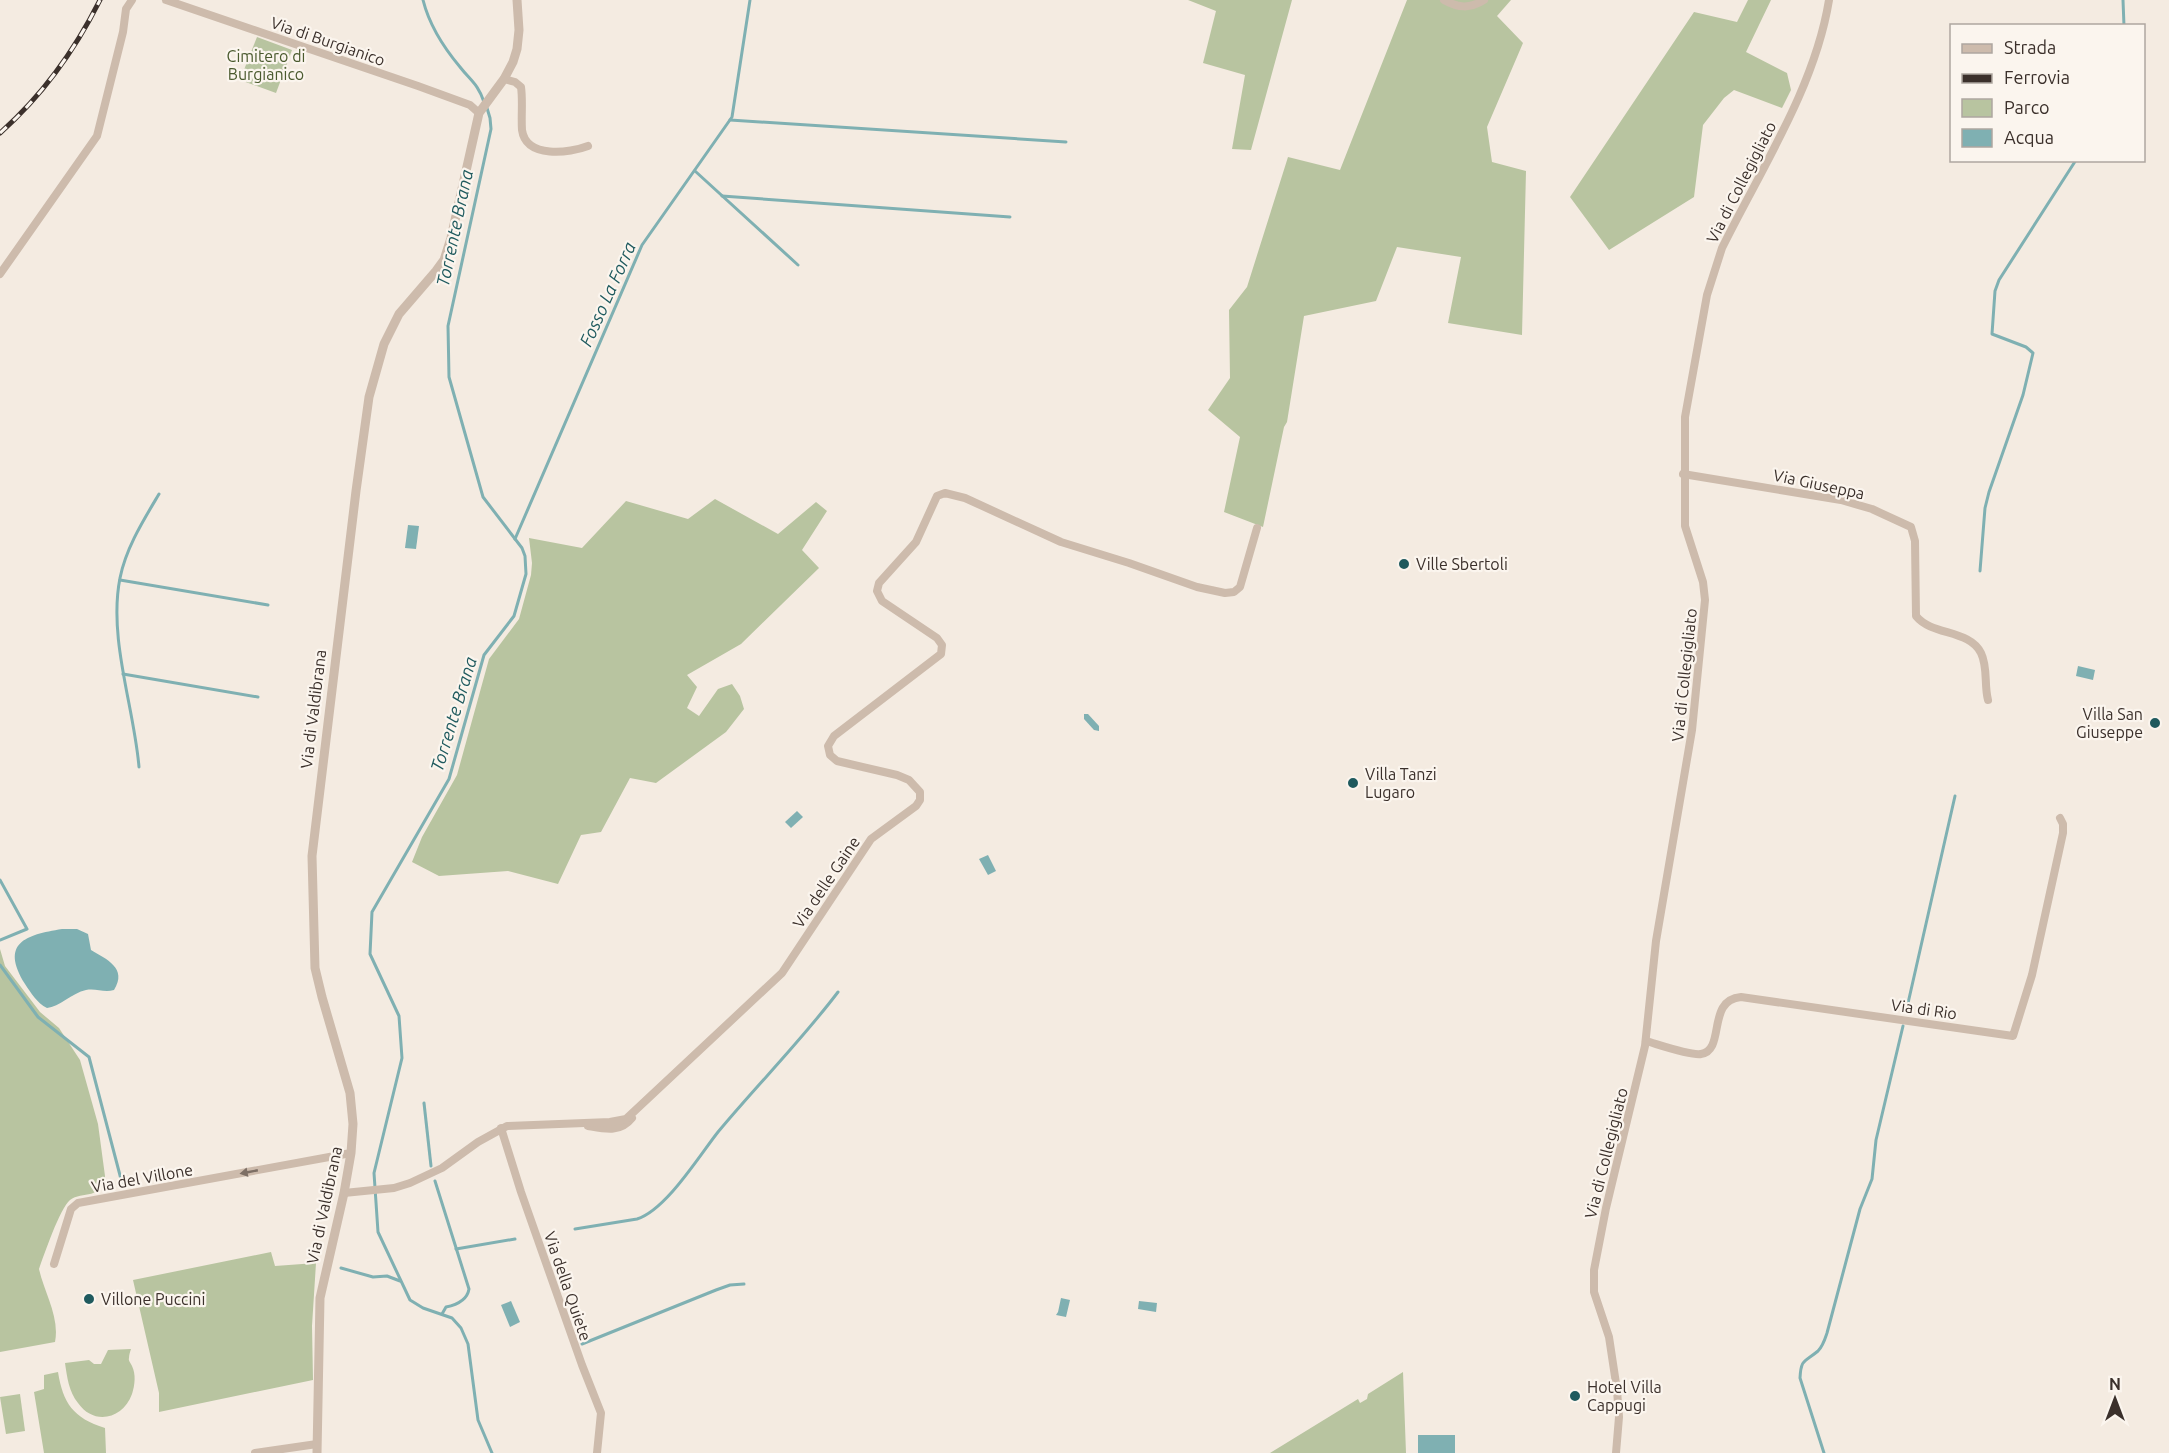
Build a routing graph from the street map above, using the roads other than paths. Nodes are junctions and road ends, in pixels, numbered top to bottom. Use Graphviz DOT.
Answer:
graph roads {
  1 [pos="132,0"];
  2 [pos="166,0"];
  3 [pos="517,0"];
  4 [pos="1444,0"];
  5 [pos="1484,0"];
  6 [pos="1829,0"];
  7 [pos="504,80"];
  8 [pos="481,111"];
  9 [pos="588,146"];
  10 [pos="0,274"];
  11 [pos="1683,474"];
  12 [pos="1257,528"];
  13 [pos="1988,700"];
  14 [pos="2060,818"];
  15 [pos="1646,1041"];
  16 [pos="501,1128"];
  17 [pos="351,1153"];
  18 [pos="344,1193"];
  19 [pos="54,1264"];
  20 [pos="317,1449"];
  21 [pos="595,1452"];
  22 [pos="255,1453"];
  23 [pos="1616,1453"];
  1 -- 10 [label="street"];
  2 -- 8 [label="street, Via di Burgianico"];
  3 -- 7 [label="street, Via di Valdibrana"];
  4 -- 5 [label="street"];
  6 -- 11 [label="street, Via di Collegigliato"];
  7 -- 8 [label="street, Via di Valdibrana"];
  7 -- 9 [label="street"];
  8 -- 17 [label="street, Via di Valdibrana"];
  11 -- 13 [label="street, Via Giuseppa"];
  11 -- 15 [label="street, Via di Collegigliato"];
  12 -- 16 [label="street, Via delle Gaine"];
  14 -- 15 [label="street, Via di Rio"];
  15 -- 23 [label="street, Via di Collegigliato"];
  16 -- 18 [label="street, Via delle Gaine"];
  16 -- 21 [label="street, Via della Quiete"];
  17 -- 18 [label="street, Via di Valdibrana"];
  17 -- 19 [label="street, Via del Villone, one-way"];
  18 -- 20 [label="street, Via di Valdibrana"];
  20 -- 22 [label="street"];
}
